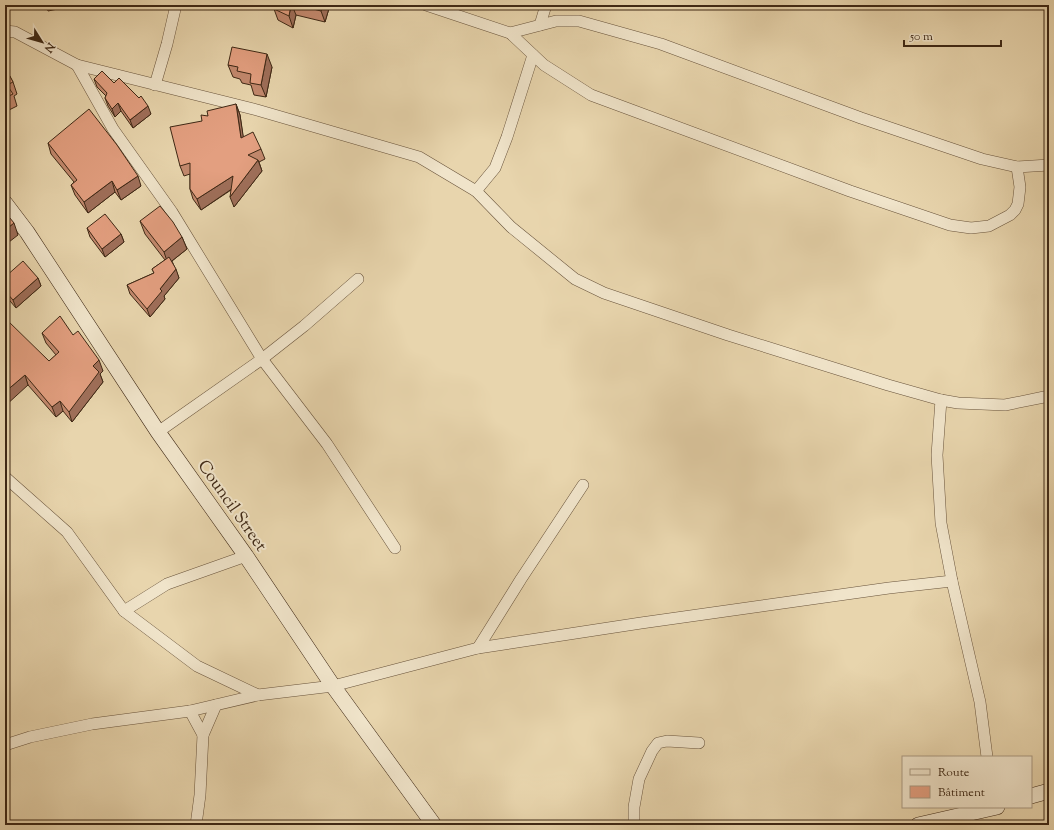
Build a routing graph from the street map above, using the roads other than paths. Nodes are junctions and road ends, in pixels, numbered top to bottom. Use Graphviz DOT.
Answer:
graph roads {
  1 [pos="176,5"];
  2 [pos="426,5"];
  3 [pos="546,5"];
  4 [pos="540,25"];
  5 [pos="5,31"];
  6 [pos="510,33"];
  7 [pos="533,55"];
  8 [pos="77,65"];
  9 [pos="155,85"];
  10 [pos="1049,165"];
  11 [pos="1017,168"];
  12 [pos="476,191"];
  13 [pos="5,203"];
  14 [pos="358,280"];
  15 [pos="262,359"];
  16 [pos="1049,396"];
  17 [pos="941,400"];
  18 [pos="158,432"];
  19 [pos="5,477"];
  20 [pos="583,485"];
  21 [pos="395,548"];
  22 [pos="246,556"];
  23 [pos="952,581"];
  24 [pos="124,610"];
  25 [pos="478,648"];
  26 [pos="333,686"];
  27 [pos="258,696"];
  28 [pos="216,705"];
  29 [pos="190,711"];
  30 [pos="203,735"];
  31 [pos="699,743"];
  32 [pos="5,745"];
  33 [pos="987,756"];
  34 [pos="1049,791"];
  35 [pos="1032,796"];
  36 [pos="991,808"];
  37 [pos="196,825"];
  38 [pos="434,825"];
  39 [pos="634,825"];
  40 [pos="921,825"];
  1 -- 9 [label="street"];
  2 -- 6 [label="street"];
  3 -- 4 [label="street"];
  4 -- 6 [label="street"];
  4 -- 11 [label="street"];
  5 -- 8 [label="street"];
  6 -- 7 [label="street"];
  7 -- 11 [label="street"];
  7 -- 12 [label="street"];
  8 -- 9 [label="street"];
  8 -- 15 [label="street"];
  9 -- 12 [label="street"];
  10 -- 11 [label="street"];
  12 -- 17 [label="street"];
  13 -- 18 [label="street, Council Street"];
  14 -- 15 [label="street"];
  15 -- 18 [label="street"];
  15 -- 21 [label="street"];
  16 -- 17 [label="street"];
  17 -- 23 [label="street"];
  18 -- 22 [label="street, Council Street"];
  19 -- 24 [label="street"];
  20 -- 25 [label="street"];
  22 -- 24 [label="street"];
  22 -- 26 [label="street, Council Street"];
  23 -- 25 [label="street"];
  23 -- 33 [label="street"];
  24 -- 27 [label="street"];
  25 -- 26 [label="street"];
  26 -- 27 [label="street"];
  26 -- 38 [label="street, Council Street"];
  27 -- 28 [label="street"];
  28 -- 29 [label="street"];
  28 -- 30 [label="street"];
  29 -- 30 [label="street"];
  29 -- 32 [label="street"];
  30 -- 37 [label="street"];
  31 -- 39 [label="street"];
  34 -- 35 [label="street"];
  36 -- 40 [label="street"];
}
